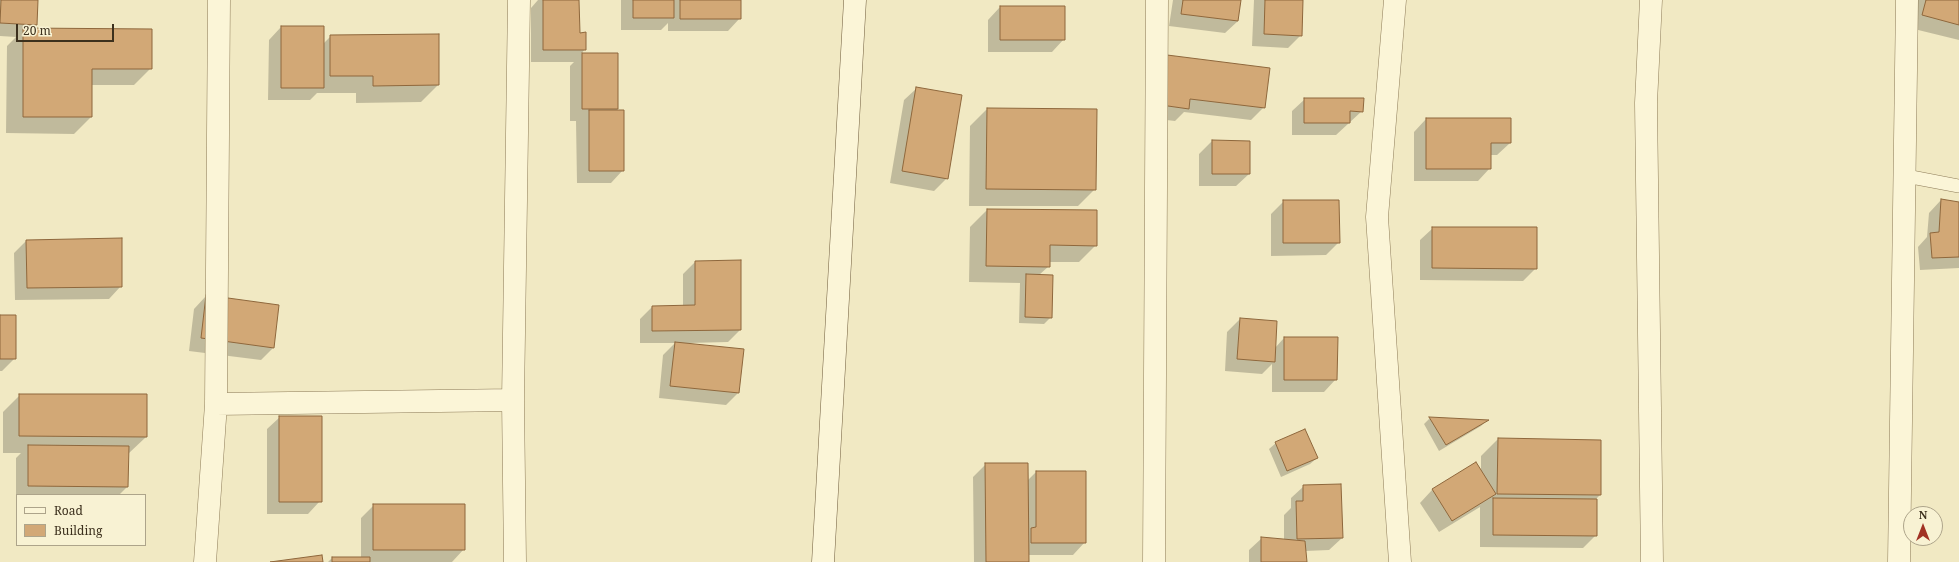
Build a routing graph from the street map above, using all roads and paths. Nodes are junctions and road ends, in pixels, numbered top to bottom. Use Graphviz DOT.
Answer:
graph roads {
  1 [pos="219,0"];
  2 [pos="519,0"];
  3 [pos="855,0"];
  4 [pos="1157,0"];
  5 [pos="1396,0"];
  6 [pos="1651,0"];
  7 [pos="1908,0"];
  8 [pos="1906,176"];
  9 [pos="1959,186"];
  10 [pos="513,400"];
  11 [pos="216,404"];
  12 [pos="205,562"];
  13 [pos="515,562"];
  14 [pos="823,562"];
  15 [pos="1154,562"];
  16 [pos="1400,562"];
  17 [pos="1652,562"];
  18 [pos="1899,562"];
  1 -- 11 [label="street"];
  2 -- 10 [label="street"];
  3 -- 14 [label="street"];
  4 -- 15 [label="street"];
  5 -- 16 [label="street"];
  6 -- 17 [label="street"];
  7 -- 8 [label="street"];
  8 -- 9 [label="lane"];
  8 -- 18 [label="street"];
  10 -- 11 [label="street"];
  10 -- 13 [label="street"];
  11 -- 12 [label="street"];
}
